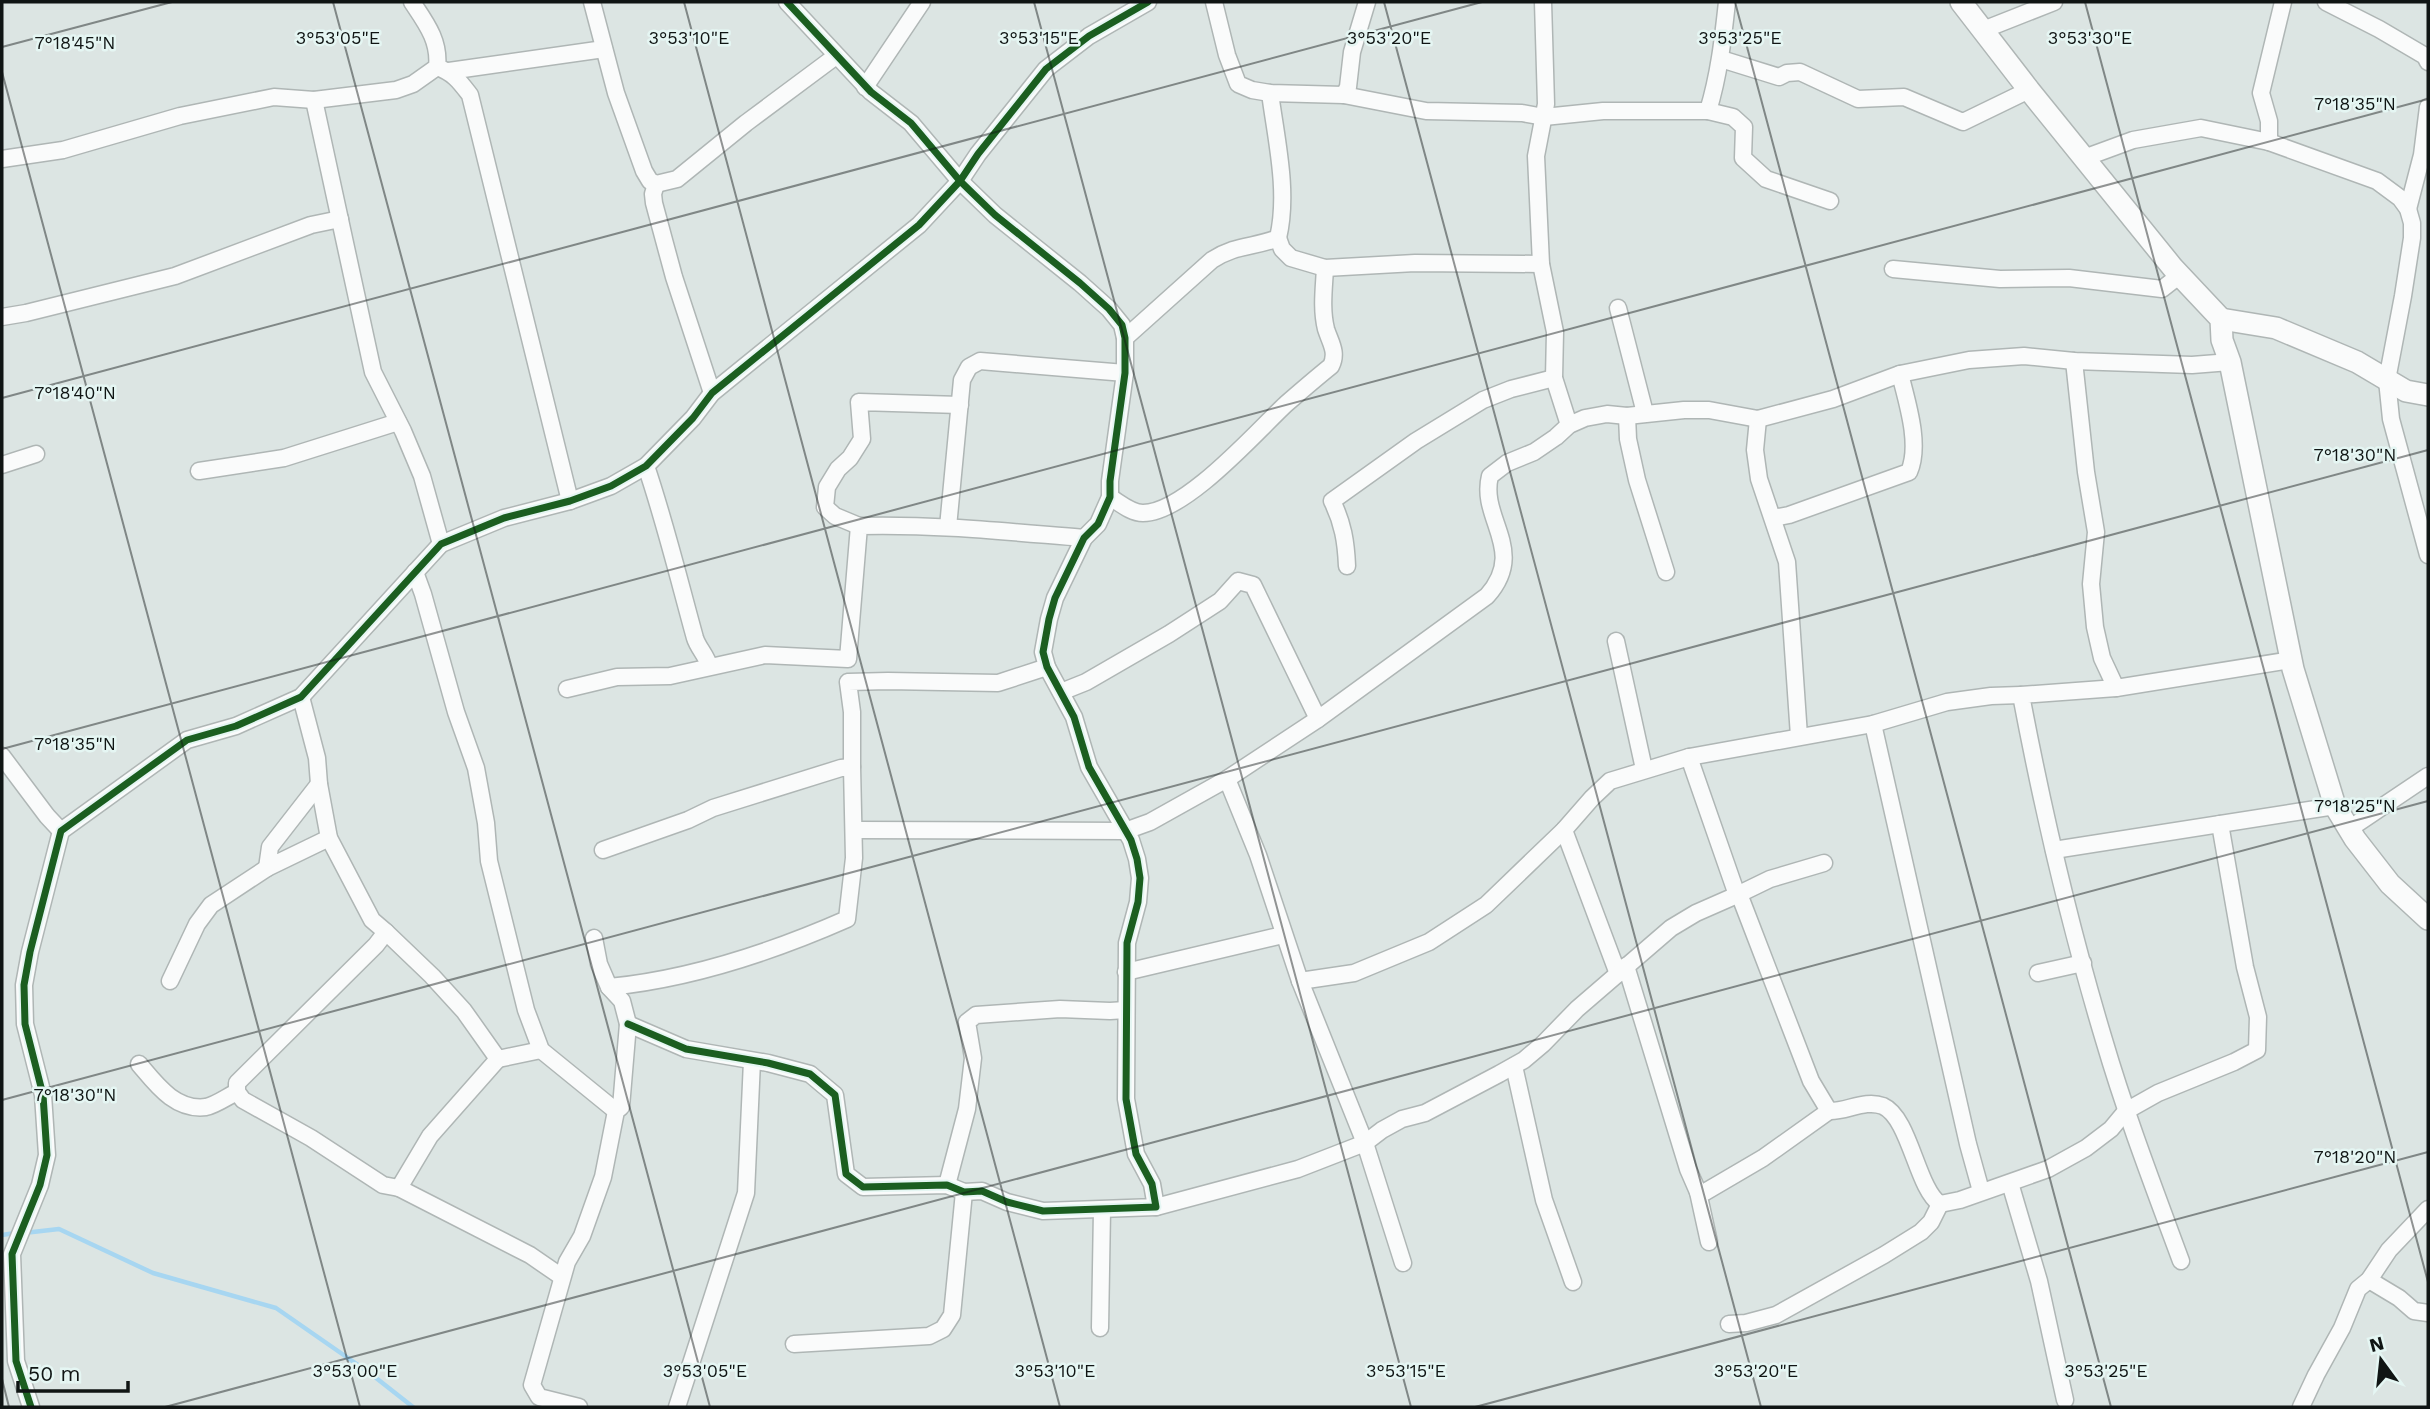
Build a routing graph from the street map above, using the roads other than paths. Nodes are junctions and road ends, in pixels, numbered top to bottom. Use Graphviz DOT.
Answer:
graph roads {
  1 [pos="412,2"];
  2 [pos="592,2"];
  3 [pos="787,2"];
  4 [pos="922,2"];
  5 [pos="1148,2"];
  6 [pos="1213,2"];
  7 [pos="1367,2"];
  8 [pos="1543,2"];
  9 [pos="1727,2"];
  10 [pos="1961,2"];
  11 [pos="2054,2"];
  12 [pos="2283,2"];
  13 [pos="2326,2"];
  14 [pos="1983,30"];
  15 [pos="604,49"];
  16 [pos="836,56"];
  17 [pos="1721,59"];
  18 [pos="2428,62"];
  19 [pos="443,69"];
  20 [pos="865,87"];
  21 [pos="2029,90"];
  22 [pos="1270,93"];
  23 [pos="1344,95"];
  24 [pos="314,100"];
  25 [pos="2428,107"];
  26 [pos="1709,111"];
  27 [pos="1544,117"];
  28 [pos="2269,142"];
  29 [pos="2084,158"];
  30 [pos="2,159"];
  31 [pos="960,181"];
  32 [pos="656,184"];
  33 [pos="1830,201"];
  34 [pos="2408,209"];
  35 [pos="340,219"];
  36 [pos="1278,238"];
  37 [pos="2420,239"];
  38 [pos="1541,264"];
  39 [pos="1325,268"];
  40 [pos="1893,269"];
  41 [pos="2180,275"];
  42 [pos="1618,308"];
  43 [pos="2,317"];
  44 [pos="2221,319"];
  45 [pos="1125,338"];
  46 [pos="2074,361"];
  47 [pos="2230,362"];
  48 [pos="1125,373"];
  49 [pos="1900,374"];
  50 [pos="1554,378"];
  51 [pos="2387,380"];
  52 [pos="712,394"];
  53 [pos="2428,395"];
  54 [pos="960,405"];
  55 [pos="1645,413"];
  56 [pos="1627,416"];
  57 [pos="1758,419"];
  58 [pos="398,422"];
  59 [pos="1569,425"];
  60 [pos="36,454"];
  61 [pos="2,465"];
  62 [pos="646,466"];
  63 [pos="199,471"];
  64 [pos="1111,497"];
  65 [pos="570,501"];
  66 [pos="1773,518"];
  67 [pos="859,526"];
  68 [pos="948,527"];
  69 [pos="1084,538"];
  70 [pos="441,544"];
  71 [pos="2428,555"];
  72 [pos="1347,566"];
  73 [pos="415,572"];
  74 [pos="1666,572"];
  75 [pos="1616,641"];
  76 [pos="848,659"];
  77 [pos="2291,660"];
  78 [pos="709,666"];
  79 [pos="1047,667"];
  80 [pos="848,682"];
  81 [pos="2116,688"];
  82 [pos="567,689"];
  83 [pos="1061,692"];
  84 [pos="2021,695"];
  85 [pos="301,697"];
  86 [pos="1318,719"];
  87 [pos="1873,724"];
  88 [pos="1799,736"];
  89 [pos="2,756"];
  90 [pos="1689,757"];
  91 [pos="852,767"];
  92 [pos="1644,769"];
  93 [pos="2428,776"];
  94 [pos="1227,779"];
  95 [pos="319,784"];
  96 [pos="2335,806"];
  97 [pos="2220,824"];
  98 [pos="2349,829"];
  99 [pos="853,830"];
  100 [pos="1564,830"];
  101 [pos="61,831"];
  102 [pos="1125,831"];
  103 [pos="329,838"];
  104 [pos="604,850"];
  105 [pos="2054,850"];
  106 [pos="1824,863"];
  107 [pos="267,868"];
  108 [pos="1737,895"];
  109 [pos="2428,919"];
  110 [pos="386,932"];
  111 [pos="1283,935"];
  112 [pos="594,939"];
  113 [pos="2083,963"];
  114 [pos="1622,970"];
  115 [pos="1126,972"];
  116 [pos="2038,973"];
  117 [pos="170,981"];
  118 [pos="1300,981"];
  119 [pos="609,987"];
  120 [pos="1126,1010"];
  121 [pos="628,1024"];
  122 [pos="541,1050"];
  123 [pos="498,1059"];
  124 [pos="752,1061"];
  125 [pos="139,1064"];
  126 [pos="1514,1066"];
  127 [pos="237,1092"];
  128 [pos="616,1111"];
  129 [pos="1829,1111"];
  130 [pos="2126,1111"];
  131 [pos="1365,1143"];
  132 [pos="2010,1182"];
  133 [pos="947,1185"];
  134 [pos="399,1188"];
  135 [pos="1981,1191"];
  136 [pos="964,1192"];
  137 [pos="1698,1192"];
  138 [pos="1940,1204"];
  139 [pos="1156,1207"];
  140 [pos="2428,1209"];
  141 [pos="1102,1210"];
  142 [pos="1709,1242"];
  143 [pos="2181,1261"];
  144 [pos="1403,1263"];
  145 [pos="562,1277"];
  146 [pos="2369,1280"];
  147 [pos="1573,1282"];
  148 [pos="7,1293"];
  149 [pos="2428,1313"];
  150 [pos="1729,1324"];
  151 [pos="1100,1328"];
  152 [pos="794,1344"];
  153 [pos="2065,1399"];
  154 [pos="31,1407"];
  155 [pos="579,1407"];
  156 [pos="677,1407"];
  157 [pos="2301,1407"];
  1 -- 19 [label="street"];
  2 -- 15 [label="street"];
  3 -- 16 [label="street"];
  4 -- 20 [label="street"];
  5 -- 31 [label="street"];
  6 -- 22 [label="street"];
  7 -- 23 [label="street"];
  8 -- 27 [label="street"];
  9 -- 17 [label="street"];
  10 -- 14 [label="street"];
  11 -- 14 [label="street"];
  12 -- 28 [label="street"];
  13 -- 18 [label="street"];
  14 -- 21 [label="street"];
  15 -- 19 [label="street"];
  15 -- 32 [label="street"];
  16 -- 20 [label="street"];
  16 -- 32 [label="street"];
  17 -- 21 [label="street"];
  17 -- 26 [label="street"];
  19 -- 24 [label="street"];
  19 -- 65 [label="street"];
  20 -- 31 [label="street"];
  21 -- 29 [label="street"];
  22 -- 23 [label="street"];
  22 -- 36 [label="street"];
  23 -- 27 [label="street"];
  24 -- 30 [label="street"];
  24 -- 35 [label="street"];
  25 -- 34 [label="street"];
  26 -- 27 [label="street"];
  26 -- 33 [label="street"];
  27 -- 38 [label="street"];
  28 -- 29 [label="street"];
  28 -- 34 [label="street"];
  29 -- 41 [label="street"];
  31 -- 45 [label="street"];
  31 -- 52 [label="street"];
  32 -- 52 [label="street"];
  34 -- 37 [label="street"];
  35 -- 43 [label="street"];
  35 -- 58 [label="street"];
  36 -- 39 [label="street"];
  36 -- 45 [label="street"];
  37 -- 51 [label="street"];
  38 -- 39 [label="street"];
  38 -- 50 [label="street"];
  39 -- 64 [label="street"];
  40 -- 41 [label="street"];
  41 -- 44 [label="street"];
  42 -- 55 [label="street"];
  44 -- 47 [label="street"];
  44 -- 51 [label="street"];
  45 -- 48 [label="street"];
  46 -- 47 [label="street"];
  46 -- 49 [label="street"];
  46 -- 81 [label="street"];
  47 -- 77 [label="street"];
  48 -- 54 [label="street"];
  48 -- 64 [label="street"];
  49 -- 57 [label="street"];
  49 -- 66 [label="street"];
  50 -- 59 [label="street"];
  50 -- 72 [label="street"];
  51 -- 53 [label="street"];
  51 -- 71 [label="street"];
  52 -- 62 [label="street"];
  54 -- 67 [label="street"];
  54 -- 68 [label="street"];
  55 -- 56 [label="street"];
  55 -- 57 [label="street"];
  56 -- 59 [label="street"];
  56 -- 74 [label="street"];
  57 -- 66 [label="street"];
  58 -- 63 [label="street"];
  58 -- 70 [label="street"];
  59 -- 86 [label="street"];
  60 -- 61 [label="street"];
  62 -- 65 [label="street"];
  62 -- 78 [label="street"];
  64 -- 69 [label="street"];
  65 -- 70 [label="street"];
  66 -- 88 [label="street"];
  67 -- 68 [label="street"];
  67 -- 76 [label="street"];
  68 -- 69 [label="street"];
  69 -- 79 [label="street"];
  70 -- 73 [label="street"];
  73 -- 85 [label="street"];
  73 -- 122 [label="street"];
  75 -- 92 [label="street"];
  76 -- 78 [label="street"];
  76 -- 80 [label="street"];
  77 -- 81 [label="street"];
  77 -- 96 [label="street"];
  78 -- 82 [label="street"];
  79 -- 80 [label="street"];
  79 -- 83 [label="street"];
  80 -- 91 [label="street"];
  81 -- 84 [label="street"];
  83 -- 86 [label="street"];
  83 -- 102 [label="street"];
  84 -- 87 [label="street"];
  84 -- 105 [label="street"];
  85 -- 95 [label="street"];
  85 -- 101 [label="street"];
  86 -- 94 [label="street"];
  87 -- 88 [label="street"];
  87 -- 135 [label="street"];
  88 -- 90 [label="street"];
  89 -- 101 [label="street"];
  90 -- 92 [label="street"];
  90 -- 108 [label="street"];
  91 -- 99 [label="street"];
  91 -- 104 [label="street"];
  92 -- 100 [label="street"];
  93 -- 98 [label="street"];
  94 -- 102 [label="street"];
  94 -- 111 [label="street"];
  95 -- 103 [label="street"];
  95 -- 107 [label="street"];
  96 -- 97 [label="street"];
  96 -- 98 [label="street"];
  97 -- 105 [label="street"];
  97 -- 130 [label="street"];
  98 -- 109 [label="street"];
  99 -- 102 [label="street"];
  99 -- 119 [label="street"];
  100 -- 114 [label="street"];
  100 -- 118 [label="street"];
  101 -- 148 [label="street"];
  102 -- 115 [label="street"];
  103 -- 107 [label="street"];
  103 -- 110 [label="street"];
  105 -- 113 [label="street"];
  106 -- 108 [label="street"];
  107 -- 117 [label="street"];
  108 -- 114 [label="street"];
  108 -- 129 [label="street"];
  110 -- 123 [label="street"];
  110 -- 127 [label="street"];
  111 -- 115 [label="street"];
  111 -- 118 [label="street"];
  112 -- 119 [label="street"];
  113 -- 116 [label="street"];
  113 -- 130 [label="street"];
  114 -- 126 [label="street"];
  114 -- 137 [label="street"];
  115 -- 120 [label="street"];
  118 -- 131 [label="street"];
  119 -- 121 [label="street"];
  120 -- 133 [label="street"];
  120 -- 139 [label="street"];
  121 -- 124 [label="street"];
  121 -- 128 [label="street"];
  122 -- 123 [label="street"];
  122 -- 128 [label="street"];
  123 -- 134 [label="street"];
  124 -- 133 [label="street"];
  124 -- 156 [label="street"];
  125 -- 127 [label="street"];
  126 -- 131 [label="street"];
  126 -- 147 [label="street"];
  127 -- 134 [label="street"];
  128 -- 145 [label="street"];
  129 -- 137 [label="street"];
  129 -- 138 [label="street"];
  130 -- 132 [label="street"];
  130 -- 143 [label="street"];
  131 -- 139 [label="street"];
  131 -- 144 [label="street"];
  132 -- 135 [label="street"];
  132 -- 153 [label="street"];
  133 -- 136 [label="street"];
  134 -- 145 [label="street"];
  135 -- 138 [label="street"];
  136 -- 141 [label="street"];
  136 -- 152 [label="street"];
  137 -- 142 [label="street"];
  138 -- 150 [label="street"];
  139 -- 141 [label="street"];
  140 -- 146 [label="street"];
  141 -- 151 [label="street"];
  145 -- 155 [label="street"];
  146 -- 149 [label="street"];
  146 -- 157 [label="street"];
  148 -- 154 [label="street"];
}
